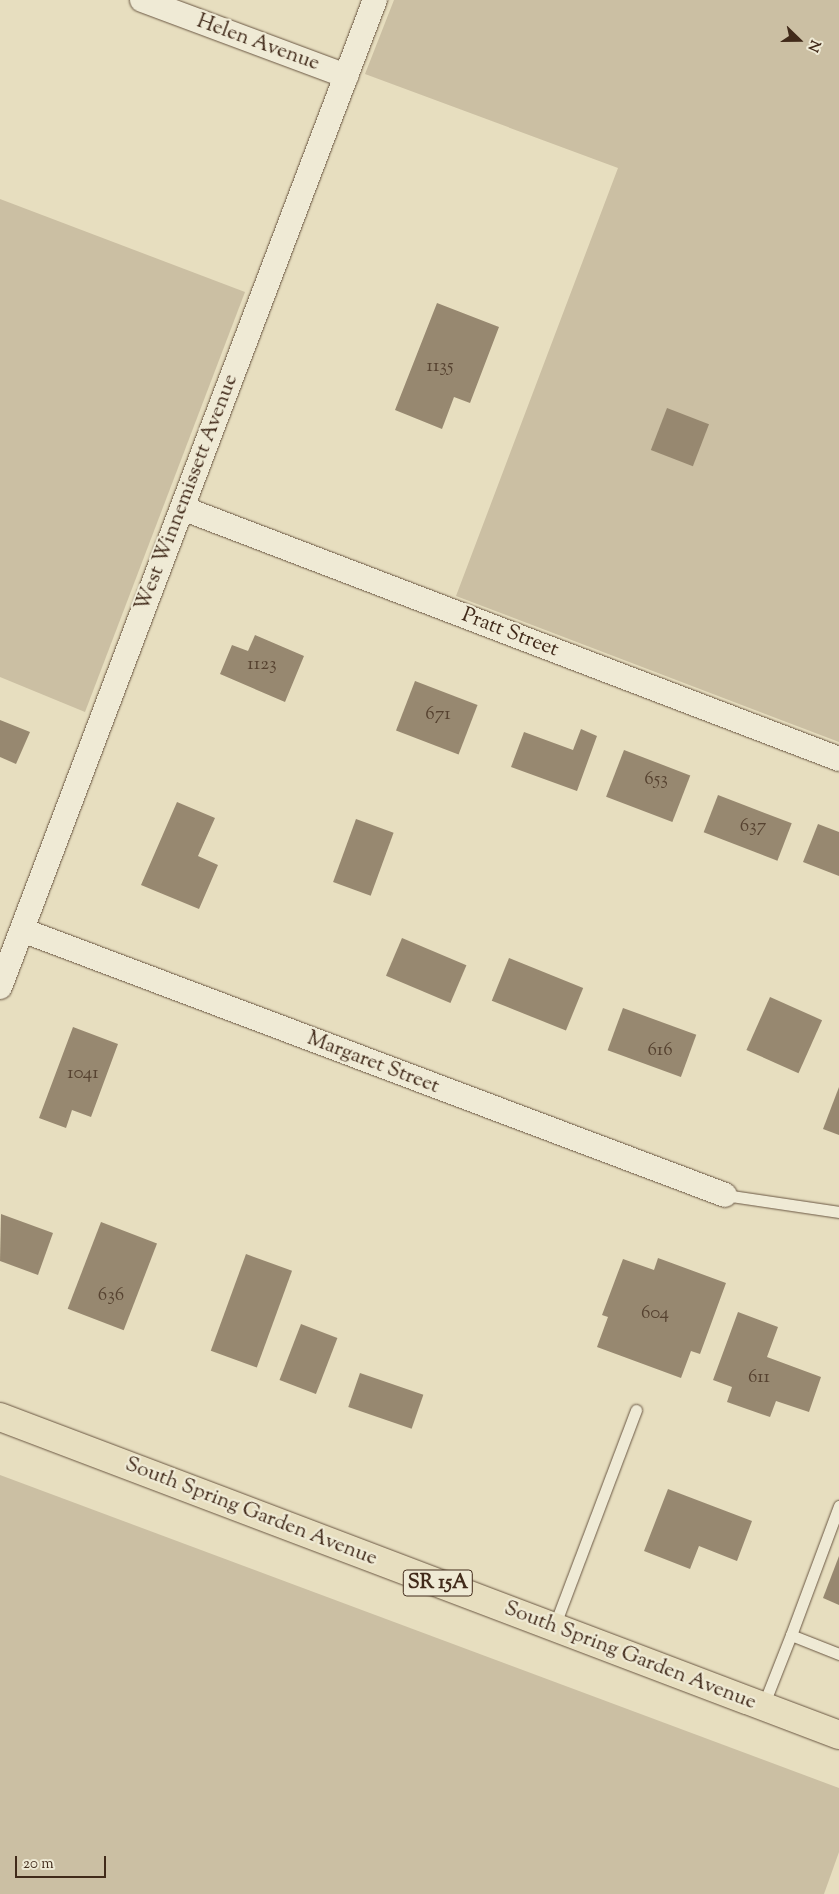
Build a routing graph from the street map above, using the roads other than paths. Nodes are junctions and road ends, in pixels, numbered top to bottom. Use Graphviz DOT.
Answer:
graph roads {
  1 [pos="142,0"];
  2 [pos="375,0"];
  3 [pos="346,76"];
  4 [pos="182,508"];
  5 [pos="839,759"];
  6 [pos="22,930"];
  7 [pos="0,987"];
  8 [pos="725,1195"];
  9 [pos="839,1212"];
  10 [pos="636,1410"];
  11 [pos="0,1417"];
  12 [pos="839,1506"];
  13 [pos="554,1627"];
  14 [pos="791,1635"];
  15 [pos="839,1654"];
  16 [pos="763,1706"];
  17 [pos="839,1735"];
  1 -- 3 [label="street, Helen Avenue"];
  2 -- 3 [label="street, West Winnemissett Avenue"];
  3 -- 4 [label="street, West Winnemissett Avenue"];
  4 -- 5 [label="street, Pratt Street"];
  4 -- 6 [label="street, West Winnemissett Avenue"];
  6 -- 7 [label="street, West Winnemissett Avenue"];
  6 -- 8 [label="street, Margaret Street"];
  8 -- 9 [label="lane"];
  10 -- 13 [label="lane"];
  11 -- 13 [label="highway, South Spring Garden Avenue / SR 15A"];
  12 -- 14 [label="lane"];
  13 -- 16 [label="highway, South Spring Garden Avenue / SR 15A"];
  14 -- 15 [label="lane"];
  14 -- 16 [label="lane"];
  16 -- 17 [label="highway, South Spring Garden Avenue / SR 15A"];
}
